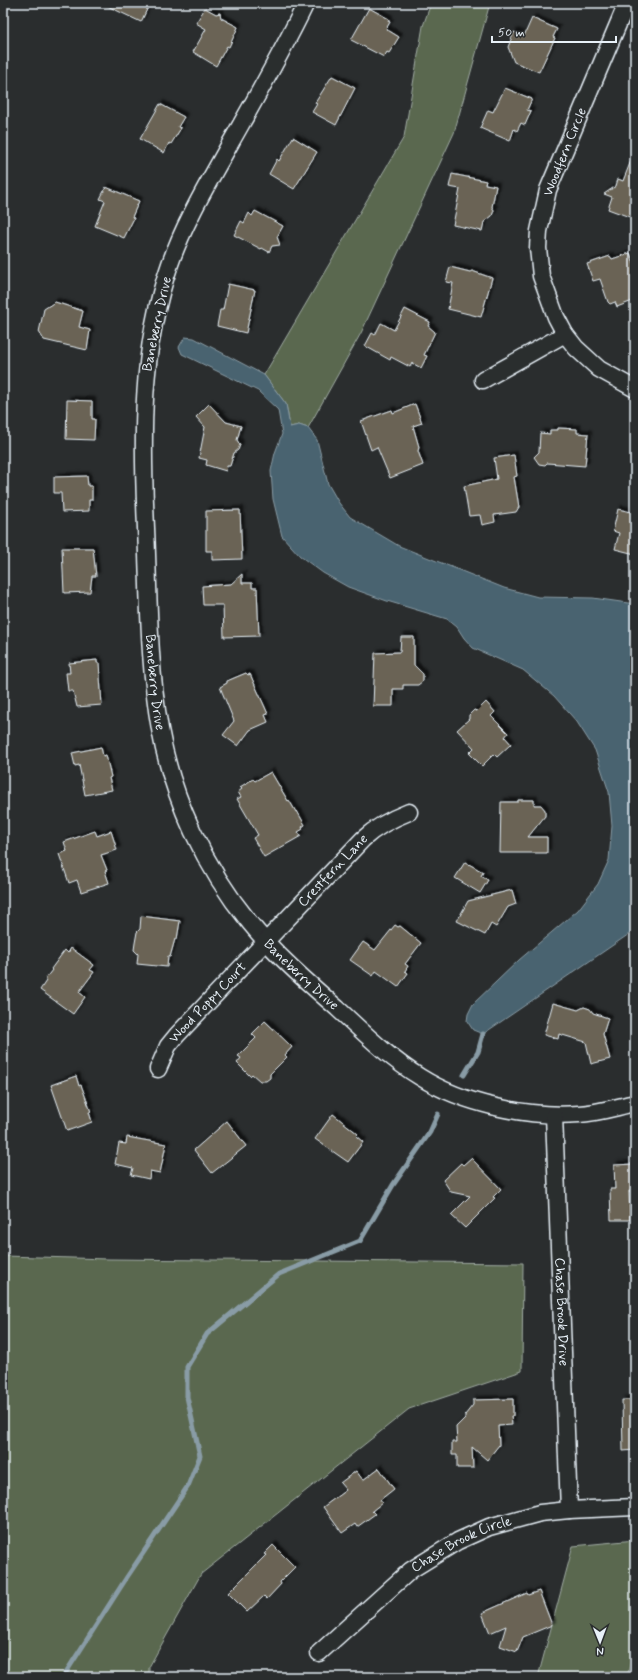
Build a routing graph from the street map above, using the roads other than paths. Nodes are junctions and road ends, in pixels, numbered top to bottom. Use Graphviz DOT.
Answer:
graph roads {
  1 [pos="306,3"];
  2 [pos="627,3"];
  3 [pos="565,334"];
  4 [pos="482,380"];
  5 [pos="635,389"];
  6 [pos="408,812"];
  7 [pos="265,941"];
  8 [pos="158,1069"];
  9 [pos="635,1102"];
  10 [pos="554,1115"];
  11 [pos="635,1507"];
  12 [pos="569,1510"];
  13 [pos="319,1653"];
  1 -- 7 [label="street, Baneberry Drive"];
  2 -- 3 [label="street, Woodfern Circle"];
  3 -- 4 [label="street"];
  3 -- 5 [label="street, Woodfern Circle"];
  6 -- 7 [label="street, Crestfern Lane"];
  7 -- 8 [label="street, Wood Poppy Court"];
  7 -- 10 [label="street, Baneberry Drive"];
  9 -- 10 [label="street, Baneberry Drive"];
  10 -- 12 [label="street, Chase Brook Drive"];
  11 -- 12 [label="street, Chase Brook Circle"];
  12 -- 13 [label="street, Chase Brook Circle"];
}
